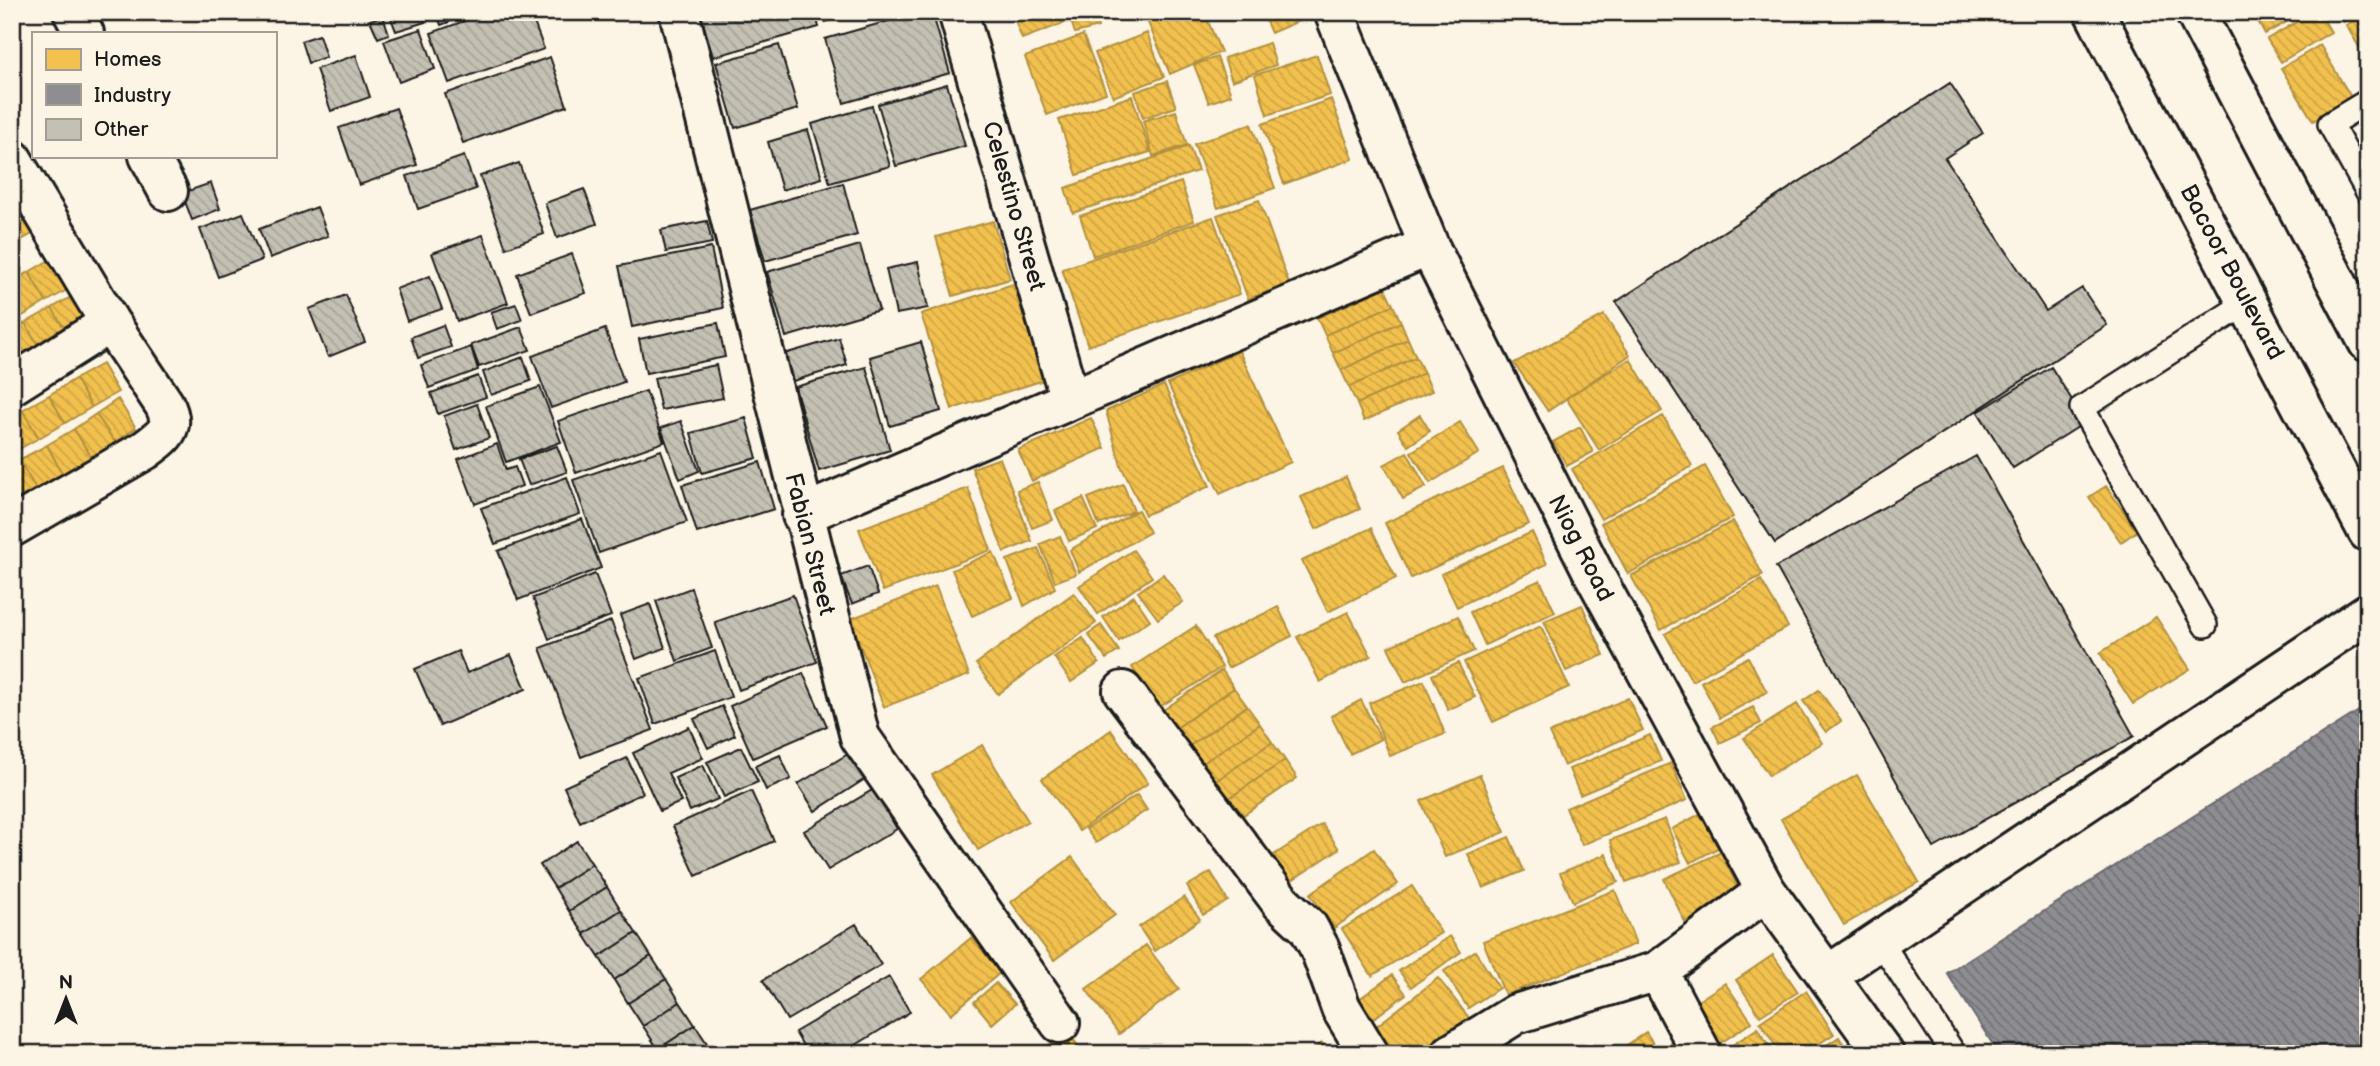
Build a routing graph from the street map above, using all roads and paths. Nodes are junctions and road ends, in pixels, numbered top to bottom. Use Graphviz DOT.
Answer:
graph roads {
  1 [pos="73,12"];
  2 [pos="679,12"];
  3 [pos="958,12"];
  4 [pos="1334,12"];
  5 [pos="2094,12"];
  6 [pos="2195,12"];
  7 [pos="83,32"];
  8 [pos="2368,101"];
  9 [pos="150,158"];
  10 [pos="12,159"];
  11 [pos="168,191"];
  12 [pos="2368,192"];
  13 [pos="1429,246"];
  14 [pos="2248,302"];
  15 [pos="110,323"];
  16 [pos="2368,342"];
  17 [pos="12,385"];
  18 [pos="1070,400"];
  19 [pos="802,515"];
  20 [pos="12,527"];
  21 [pos="2368,532"];
  22 [pos="2368,612"];
  23 [pos="2205,625"];
  24 [pos="1123,691"];
  25 [pos="1766,891"];
  26 [pos="1880,941"];
  27 [pos="1658,971"];
  28 [pos="1828,975"];
  29 [pos="1060,1023"];
  30 [pos="1369,1054"];
  31 [pos="1451,1054"];
  32 [pos="1702,1054"];
  33 [pos="1884,1054"];
  34 [pos="1954,1054"];
  1 -- 7 [label="street"];
  2 -- 19 [label="street, Fabian Street"];
  3 -- 18 [label="street, Celestino Street"];
  4 -- 13 [label="street, Niog Road"];
  5 -- 14 [label="street, Bacoor Boulevard"];
  6 -- 16 [label="street"];
  8 -- 12 [label="lane"];
  9 -- 11 [label="street"];
  10 -- 15 [label="street"];
  13 -- 18 [label="street"];
  13 -- 25 [label="street, Niog Road"];
  14 -- 21 [label="street, Bacoor Boulevard"];
  14 -- 23 [label="lane"];
  15 -- 17 [label="street"];
  15 -- 20 [label="street"];
  18 -- 19 [label="street"];
  19 -- 29 [label="street, Fabian Street"];
  22 -- 26 [label="street"];
  24 -- 30 [label="street"];
  25 -- 27 [label="street"];
  25 -- 28 [label="street, Niog Road"];
  26 -- 28 [label="street"];
  26 -- 34 [label="lane"];
  27 -- 31 [label="street"];
  27 -- 32 [label="street"];
  28 -- 33 [label="street, Niog Road"];
}
